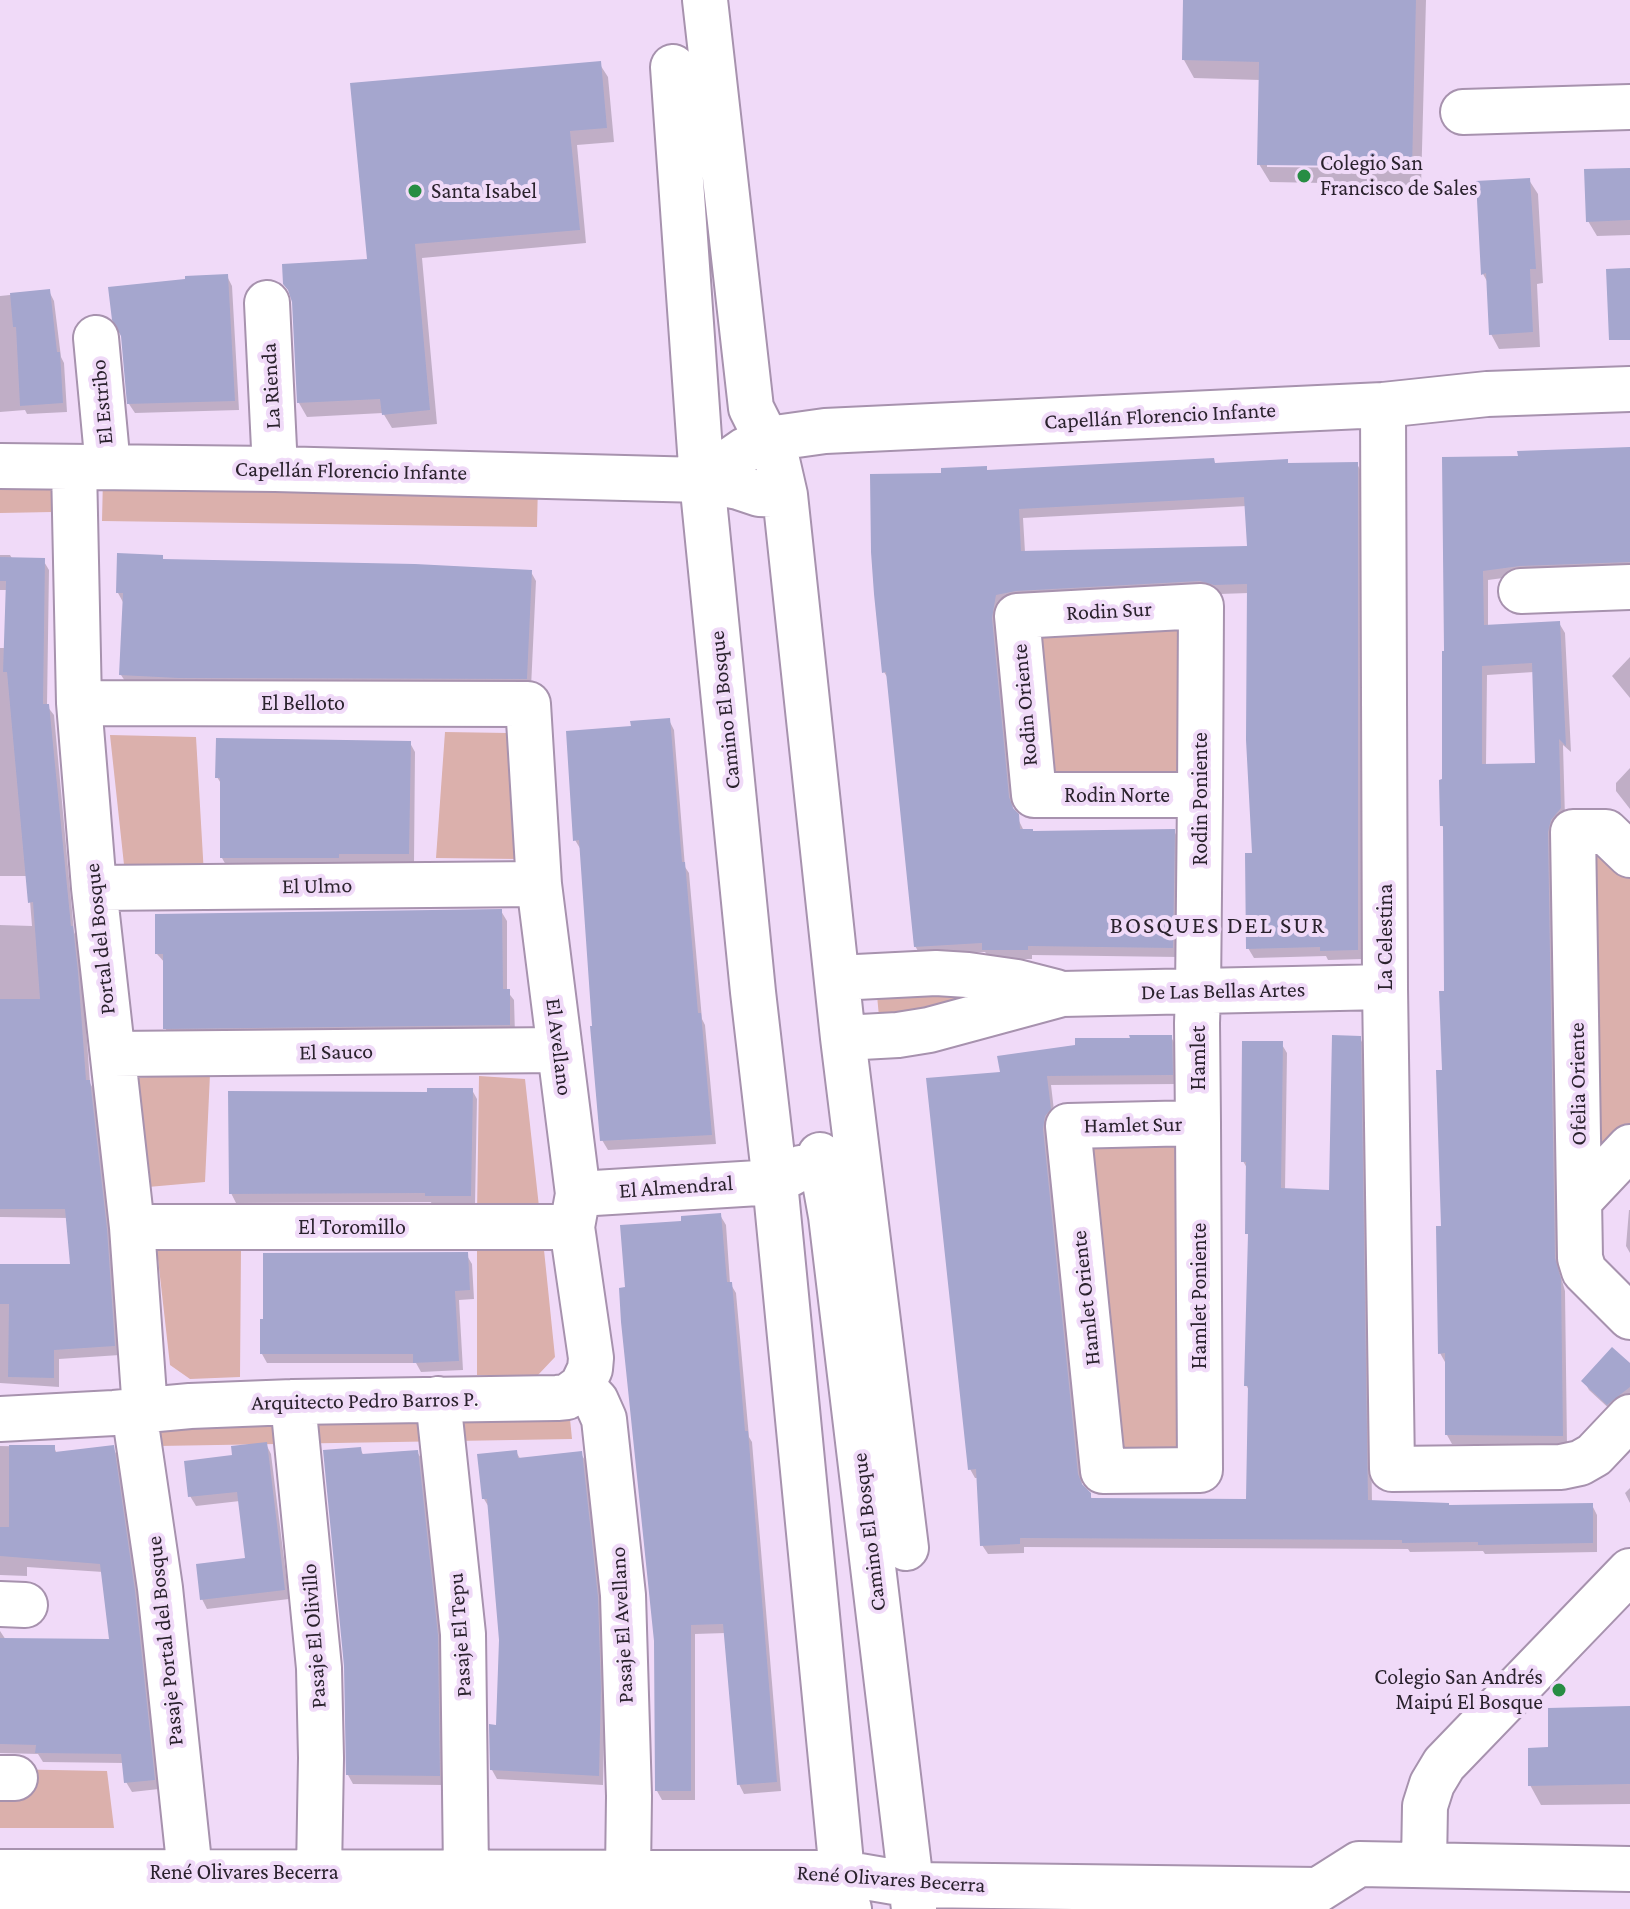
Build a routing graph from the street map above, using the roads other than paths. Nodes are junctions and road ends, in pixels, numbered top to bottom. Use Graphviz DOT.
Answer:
graph roads {
  1 [pos="705,0"];
  2 [pos="673,67"];
  3 [pos="1630,107"];
  4 [pos="1463,112"];
  5 [pos="722,159"];
  6 [pos="685,237"];
  7 [pos="267,303"];
  8 [pos="96,338"];
  9 [pos="1630,389"];
  10 [pos="1383,405"];
  11 [pos="768,439"];
  12 [pos="0,466"];
  13 [pos="91,467"];
  14 [pos="275,469"];
  15 [pos="702,480"];
  16 [pos="785,495"];
  17 [pos="1521,591"];
  18 [pos="1623,594"];
  19 [pos="1201,606"];
  20 [pos="1017,616"];
  21 [pos="79,703"];
  22 [pos="528,704"];
  23 [pos="1034,795"];
  24 [pos="1200,795"];
  25 [pos="1630,855"];
  26 [pos="539,884"];
  27 [pos="94,888"];
  28 [pos="837,978"];
  29 [pos="1385,987"];
  30 [pos="1198,993"];
  31 [pos="1062,994"];
  32 [pos="843,1038"];
  33 [pos="560,1050"];
  34 [pos="113,1054"];
  35 [pos="1198,1123"];
  36 [pos="1068,1126"];
  37 [pos="1630,1147"];
  38 [pos="820,1155"];
  39 [pos="775,1182"];
  40 [pos="1581,1199"];
  41 [pos="575,1211"];
  42 [pos="132,1227"];
  43 [pos="1630,1317"];
  44 [pos="582,1386"];
  45 [pos="438,1399"];
  46 [pos="293,1402"];
  47 [pos="139,1411"];
  48 [pos="1630,1417"];
  49 [pos="0,1419"];
  50 [pos="1103,1471"];
  51 [pos="906,1548"];
  52 [pos="1630,1571"];
  53 [pos="1424,1864"];
  54 [pos="1630,1869"];
  55 [pos="0,1872"];
  56 [pos="190,1872"];
  57 [pos="319,1872"];
  58 [pos="466,1872"];
  59 [pos="628,1873"];
  60 [pos="846,1891"];
  61 [pos="913,1897"];
  62 [pos="0,1909"];
  1 -- 5 [label="street, Camino El Bosque"];
  2 -- 6 [label="street, Camino El Bosque"];
  3 -- 4 [label="street"];
  5 -- 6 [label="street, Camino El Bosque"];
  5 -- 11 [label="street, Camino El Bosque"];
  6 -- 15 [label="street, Camino El Bosque"];
  7 -- 14 [label="street, La Rienda"];
  8 -- 13 [label="street, El Estribo"];
  9 -- 10 [label="street, Capellán Florencio Infante"];
  10 -- 11 [label="street, Capellán Florencio Infante"];
  10 -- 29 [label="street, La Celestina"];
  11 -- 15 [label="street, Capellán Florencio Infante"];
  11 -- 16 [label="street, Camino El Bosque"];
  12 -- 13 [label="street, Capellán Florencio Infante"];
  13 -- 14 [label="street, Capellán Florencio Infante"];
  13 -- 21 [label="street, Portal del Bosque"];
  14 -- 15 [label="street, Capellán Florencio Infante"];
  15 -- 16 [label="street, Capellán Florencio Infante"];
  15 -- 39 [label="street, Camino El Bosque"];
  16 -- 28 [label="street, Camino El Bosque"];
  17 -- 18 [label="street"];
  19 -- 20 [label="street, Rodin Sur"];
  19 -- 24 [label="street, Rodin Poniente"];
  20 -- 23 [label="street, Rodin Oriente"];
  21 -- 22 [label="street, El Belloto"];
  21 -- 27 [label="street, Portal del Bosque"];
  22 -- 26 [label="street, El Avellano"];
  23 -- 24 [label="street, Rodin Norte"];
  24 -- 30 [label="street, Rodin Poniente"];
  25 -- 40 [label="street, Ofelia Oriente"];
  26 -- 27 [label="street, El Ulmo"];
  26 -- 33 [label="street, El Avellano"];
  27 -- 34 [label="street, Portal del Bosque"];
  28 -- 31 [label="street, De Las Bellas Artes"];
  28 -- 32 [label="street, Camino El Bosque"];
  29 -- 30 [label="street, De Las Bellas Artes"];
  29 -- 48 [label="street, La Celestina"];
  30 -- 31 [label="street, De Las Bellas Artes"];
  30 -- 35 [label="street, Hamlet"];
  31 -- 32 [label="street, De Las Bellas Artes"];
  32 -- 38 [label="street, Camino El Bosque"];
  32 -- 51 [label="street, Camino El Bosque"];
  33 -- 34 [label="street, El Sauco"];
  33 -- 41 [label="street, El Avellano"];
  34 -- 42 [label="street, Portal del Bosque"];
  35 -- 36 [label="street, Hamlet Sur"];
  35 -- 50 [label="street, Hamlet Poniente"];
  36 -- 50 [label="street, Hamlet Oriente"];
  37 -- 40 [label="street"];
  38 -- 39 [label="street"];
  38 -- 61 [label="street, Camino El Bosque"];
  39 -- 41 [label="street, El Almendral"];
  39 -- 60 [label="street, Camino El Bosque"];
  40 -- 43 [label="street, Ofelia Oriente"];
  41 -- 42 [label="street, El Toromillo"];
  41 -- 44 [label="street, El Avellano"];
  42 -- 47 [label="street, Portal del Bosque"];
  44 -- 45 [label="street, Arquitecto Pedro Barros P."];
  44 -- 59 [label="street, Pasaje El Avellano"];
  45 -- 46 [label="street, Arquitecto Pedro Barros P."];
  45 -- 58 [label="street, Pasaje El Tepu"];
  46 -- 47 [label="street, Arquitecto Pedro Barros P."];
  46 -- 57 [label="street, Pasaje El Olivillo"];
  47 -- 49 [label="street, Arquitecto Pedro Barros P."];
  47 -- 56 [label="street, Pasaje Portal del Bosque"];
  52 -- 53 [label="street"];
  53 -- 54 [label="street, René Olivares Becerra"];
  53 -- 61 [label="street, René Olivares Becerra"];
  55 -- 56 [label="street, René Olivares Becerra"];
  56 -- 57 [label="street, René Olivares Becerra"];
  57 -- 58 [label="street, René Olivares Becerra"];
  58 -- 59 [label="street, René Olivares Becerra"];
  59 -- 60 [label="street, René Olivares Becerra"];
  60 -- 61 [label="street, René Olivares Becerra"];
  60 -- 62 [label="street, René Olivares Becerra"];
}
